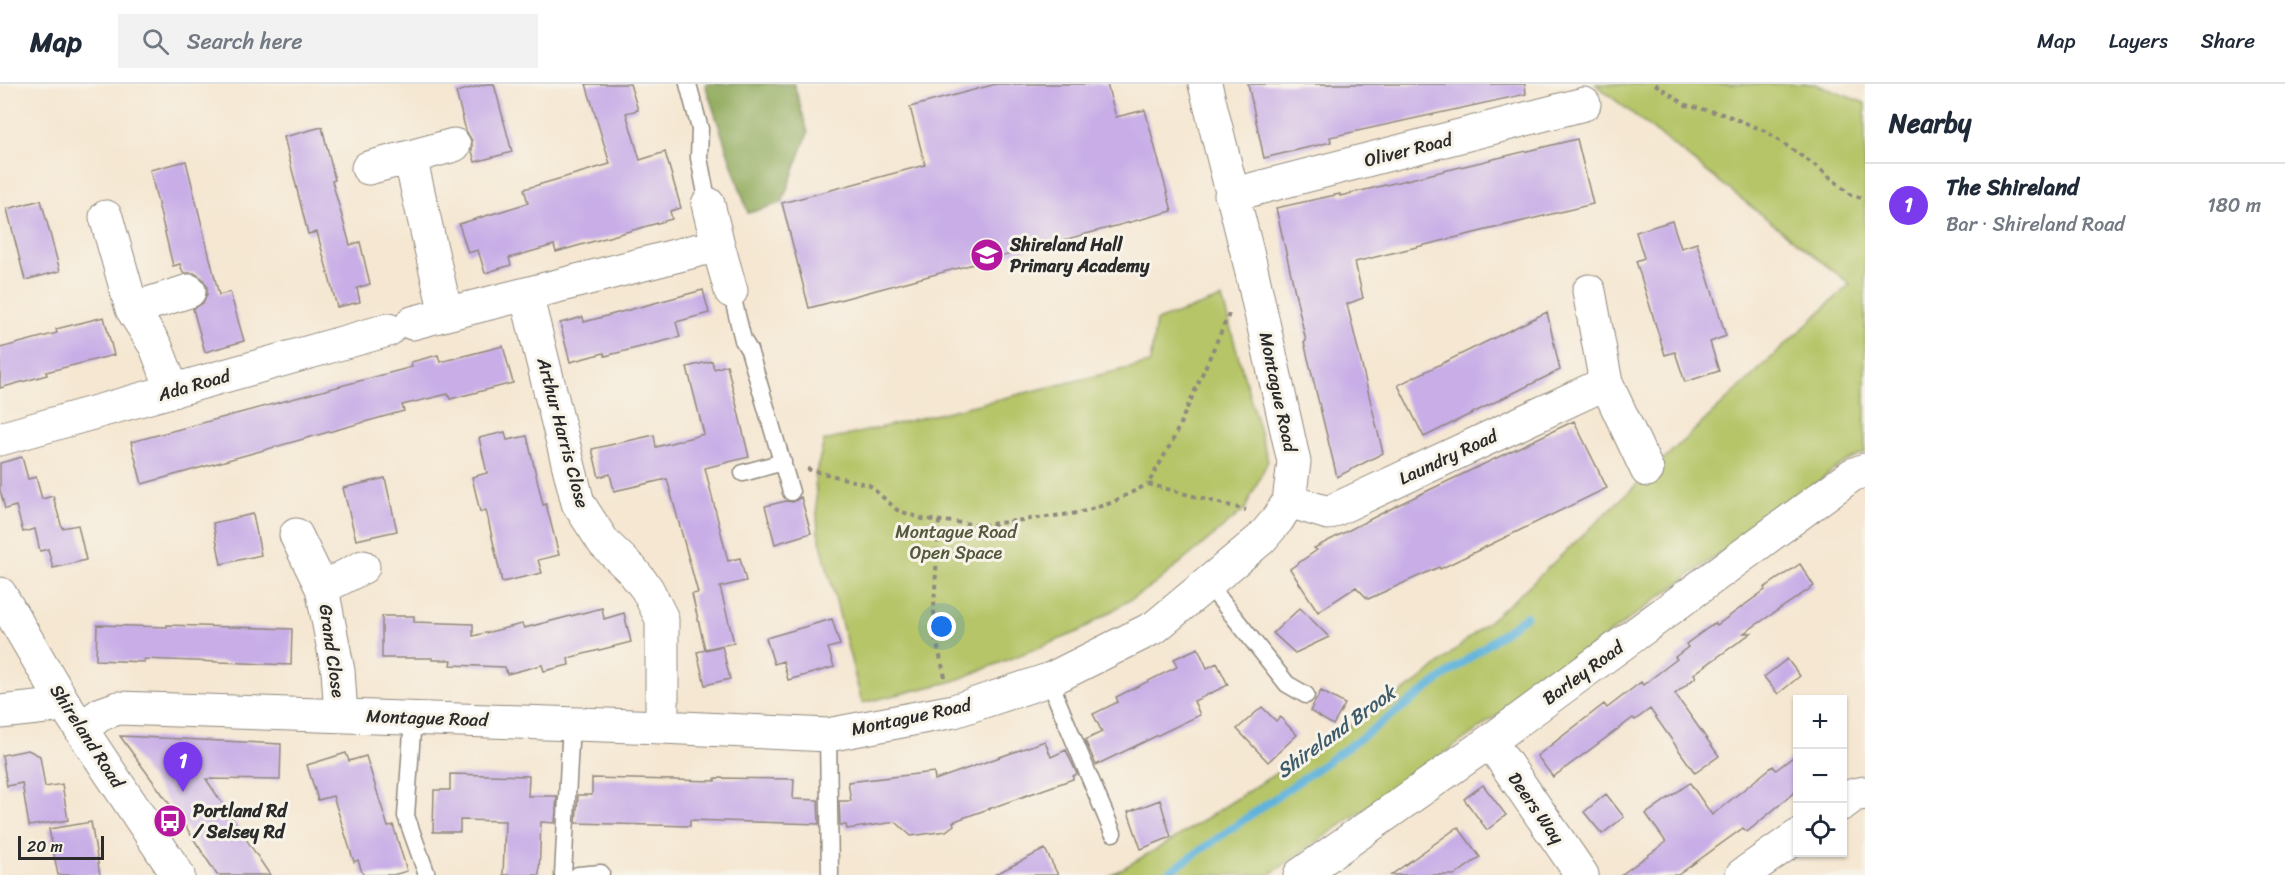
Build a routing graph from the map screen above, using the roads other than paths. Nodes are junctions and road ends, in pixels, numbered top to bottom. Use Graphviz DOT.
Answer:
graph roads {
  1 [pos="688,84"];
  2 [pos="1205,84"];
  3 [pos="1584,104"];
  4 [pos="454,145"];
  5 [pos="410,157"];
  6 [pos="368,168"];
  7 [pos="1231,195"];
  8 [pos="708,204"];
  9 [pos="106,217"];
  10 [pos="718,245"];
  11 [pos="189,291"];
  12 [pos="731,291"];
  13 [pos="1589,291"];
  14 [pos="526,294"];
  15 [pos="132,309"];
  16 [pos="446,314"];
  17 [pos="1606,383"];
  18 [pos="173,391"];
  19 [pos="0,439"];
  20 [pos="783,462"];
  21 [pos="1865,470"];
  22 [pos="1647,471"];
  23 [pos="743,473"];
  24 [pos="791,492"];
  25 [pos="1284,510"];
  26 [pos="296,535"];
  27 [pos="363,567"];
  28 [pos="1208,584"];
  29 [pos="322,588"];
  30 [pos="0,594"];
  31 [pos="1051,679"];
  32 [pos="1306,695"];
  33 [pos="0,712"];
  34 [pos="341,715"];
  35 [pos="73,717"];
  36 [pos="413,718"];
  37 [pos="570,723"];
  38 [pos="663,727"];
  39 [pos="828,735"];
  40 [pos="1490,741"];
  41 [pos="1865,793"];
  42 [pos="1843,803"];
  43 [pos="1113,833"];
  44 [pos="1793,839"];
  45 [pos="601,873"];
  46 [pos="178,875"];
  47 [pos="427,875"];
  48 [pos="563,875"];
  49 [pos="578,875"];
  50 [pos="830,875"];
  51 [pos="1300,875"];
  52 [pos="1582,875"];
  53 [pos="1742,875"];
  1 -- 8 [label="lane"];
  2 -- 7 [label="street, Montague Road"];
  3 -- 7 [label="street, Oliver Road"];
  4 -- 5 [label="street"];
  5 -- 6 [label="street"];
  5 -- 16 [label="street"];
  7 -- 25 [label="street, Montague Road"];
  8 -- 10 [label="street"];
  9 -- 15 [label="street"];
  10 -- 12 [label="street"];
  10 -- 14 [label="street"];
  11 -- 15 [label="street"];
  12 -- 20 [label="lane"];
  13 -- 17 [label="street"];
  14 -- 16 [label="street"];
  14 -- 38 [label="street, Arthur Harris Close"];
  15 -- 18 [label="street"];
  16 -- 18 [label="street, Ada Road"];
  17 -- 22 [label="street"];
  17 -- 25 [label="street, Laundry Road"];
  18 -- 19 [label="street, Ada Road"];
  20 -- 23 [label="lane"];
  20 -- 24 [label="lane"];
  21 -- 40 [label="street, Barley Road"];
  25 -- 28 [label="street, Montague Road"];
  26 -- 29 [label="street, Grand Close"];
  27 -- 29 [label="street, Grand Close"];
  28 -- 31 [label="street, Montague Road"];
  28 -- 32 [label="lane"];
  29 -- 34 [label="street, Grand Close"];
  30 -- 35 [label="street, Shireland Road"];
  31 -- 39 [label="street, Montague Road"];
  31 -- 43 [label="lane"];
  33 -- 35 [label="street"];
  34 -- 35 [label="street, Montague Road"];
  34 -- 36 [label="street, Montague Road"];
  35 -- 46 [label="street, Shireland Road"];
  36 -- 37 [label="street, Montague Road"];
  36 -- 47 [label="lane"];
  37 -- 38 [label="street, Montague Road"];
  37 -- 48 [label="lane"];
  38 -- 39 [label="street, Montague Road"];
  39 -- 50 [label="lane"];
  40 -- 51 [label="street, Barley Road"];
  40 -- 52 [label="street, Deers Way"];
  41 -- 42 [label="street"];
  44 -- 53 [label="street"];
  45 -- 49 [label="lane"];
}
